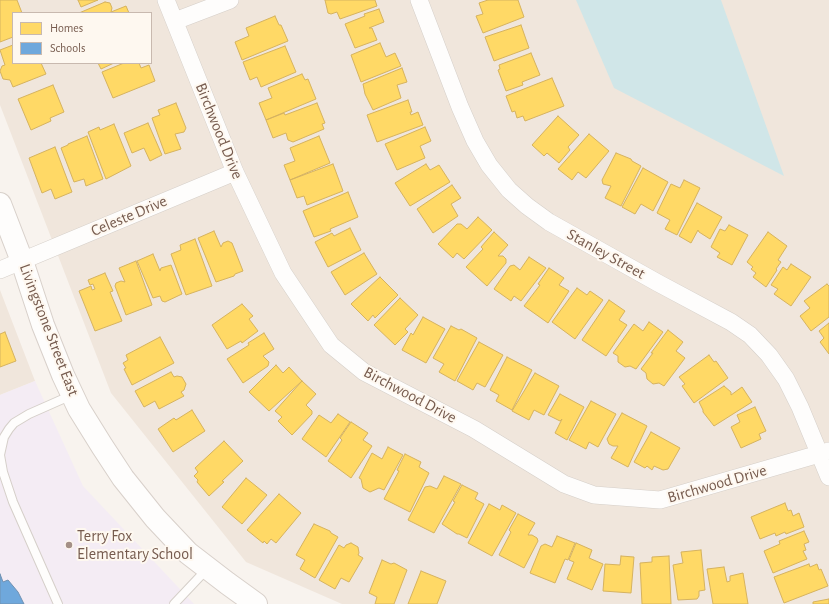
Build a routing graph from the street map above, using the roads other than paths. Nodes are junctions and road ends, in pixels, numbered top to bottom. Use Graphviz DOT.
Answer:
graph roads {
  1 [pos="166,0"];
  2 [pos="230,0"];
  3 [pos="419,0"];
  4 [pos="175,21"];
  5 [pos="235,172"];
  6 [pos="0,204"];
  7 [pos="22,261"];
  8 [pos="0,270"];
  9 [pos="73,395"];
  10 [pos="824,452"];
  11 [pos="829,477"];
  12 [pos="207,568"];
  13 [pos="58,604"];
  14 [pos="174,604"];
  15 [pos="256,604"];
  1 -- 4 [label="street, Birchwood Drive"];
  2 -- 4 [label="street"];
  3 -- 10 [label="street, Stanley Street"];
  4 -- 5 [label="street, Birchwood Drive"];
  5 -- 7 [label="street, Celeste Drive"];
  5 -- 10 [label="street, Birchwood Drive"];
  6 -- 7 [label="street, Livingstone Street East"];
  7 -- 8 [label="street, Celeste Drive"];
  7 -- 9 [label="street, Livingstone Street East"];
  9 -- 12 [label="street, Livingstone Street East"];
  9 -- 13 [label="lane"];
  10 -- 11 [label="street, Stanley Street"];
  12 -- 14 [label="lane"];
  12 -- 15 [label="street, Livingstone Street East"];
}
